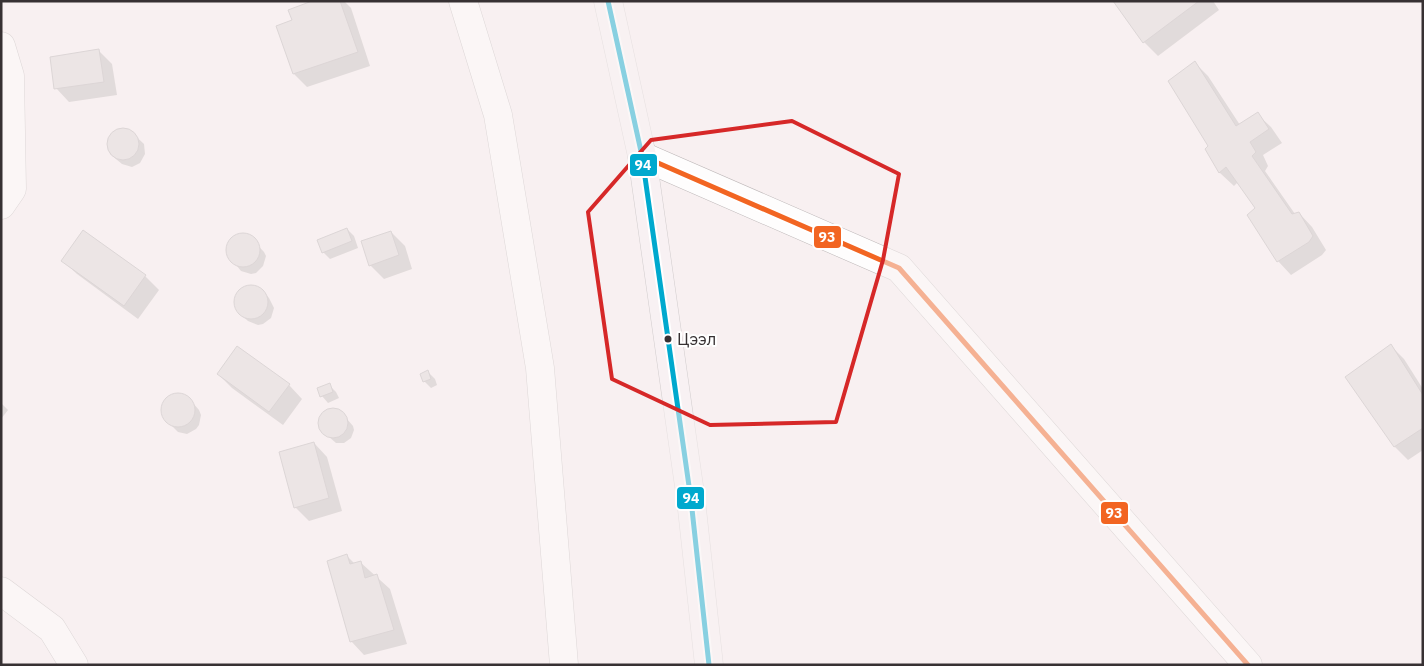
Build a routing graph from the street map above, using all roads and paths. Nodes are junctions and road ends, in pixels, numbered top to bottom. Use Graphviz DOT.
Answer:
graph roads {
  1 [pos="463,1"];
  2 [pos="608,1"];
  3 [pos="1,46"];
  4 [pos="642,156"];
  5 [pos="1,204"];
  6 [pos="1,592"];
  7 [pos="74,665"];
  8 [pos="564,665"];
  9 [pos="708,665"];
  10 [pos="1248,665"];
  1 -- 8 [label="street"];
  2 -- 4 [label="main road"];
  3 -- 5 [label="street"];
  4 -- 9 [label="main road"];
  4 -- 10 [label="street"];
  6 -- 7 [label="street"];
}
